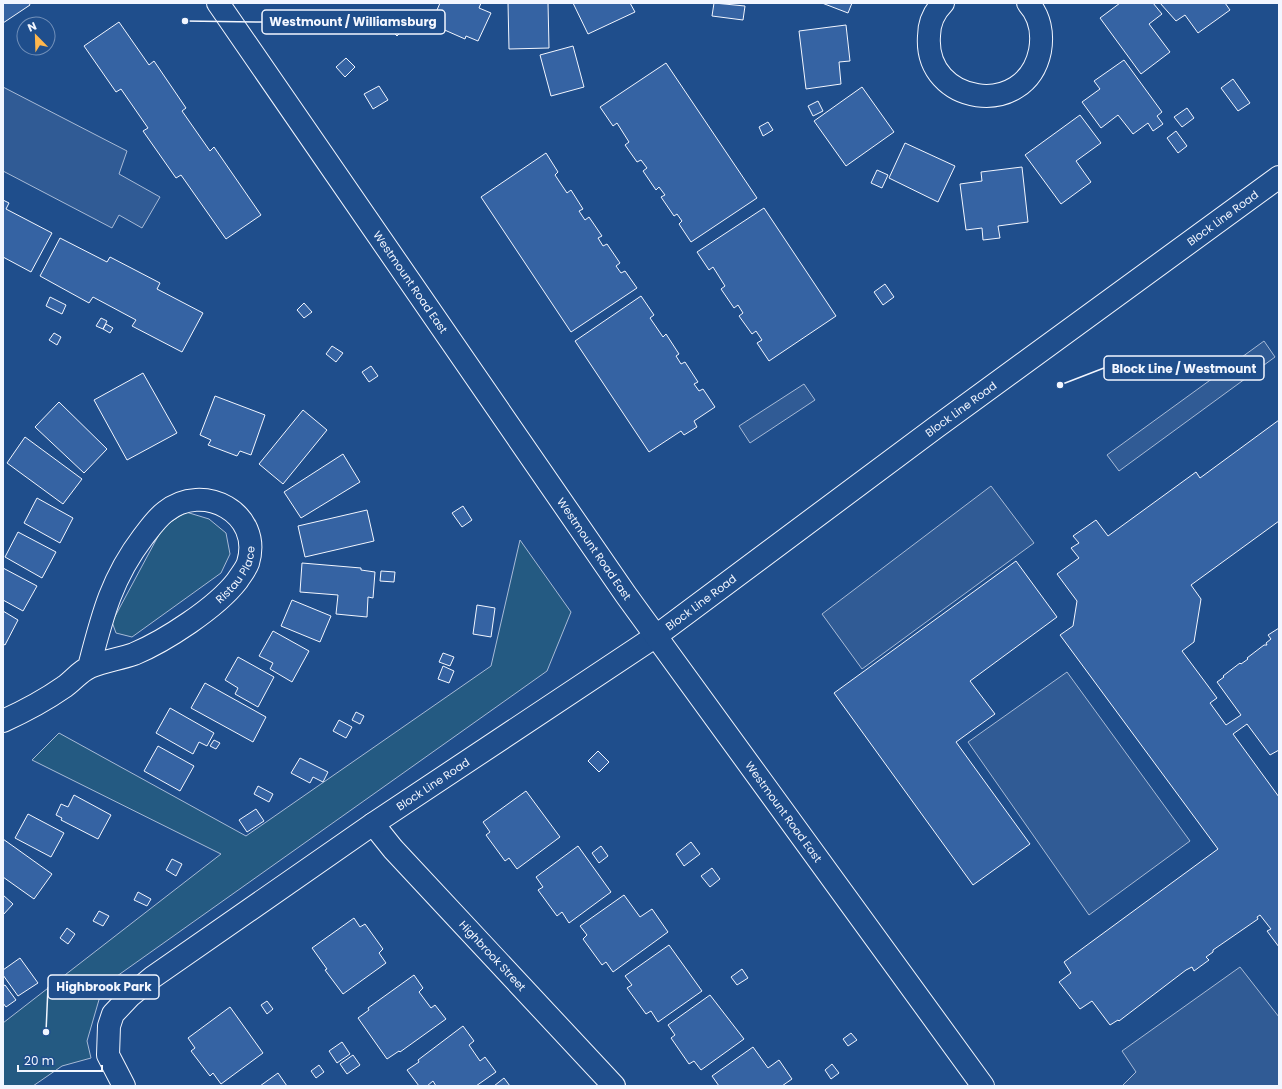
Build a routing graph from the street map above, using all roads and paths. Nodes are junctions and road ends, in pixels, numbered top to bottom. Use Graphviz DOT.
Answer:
graph roads {
  1 [pos="218,3"];
  2 [pos="943,3"];
  3 [pos="1028,3"];
  4 [pos="1279,177"];
  5 [pos="656,636"];
  6 [pos="89,667"];
  7 [pos="3,721"];
  8 [pos="373,824"];
  9 [pos="124,1086"];
  10 [pos="614,1086"];
  11 [pos="984,1086"];
  1 -- 5 [label="street, Westmount Road East"];
  2 -- 3 [label="street"];
  4 -- 5 [label="street, Block Line Road"];
  5 -- 8 [label="street, Block Line Road"];
  5 -- 11 [label="street, Westmount Road East"];
  6 -- 6 [label="street, Ristau Place"];
  6 -- 7 [label="street, Ristau Place"];
  8 -- 9 [label="street, Block Line Road"];
  8 -- 10 [label="street, Highbrook Street"];
}
